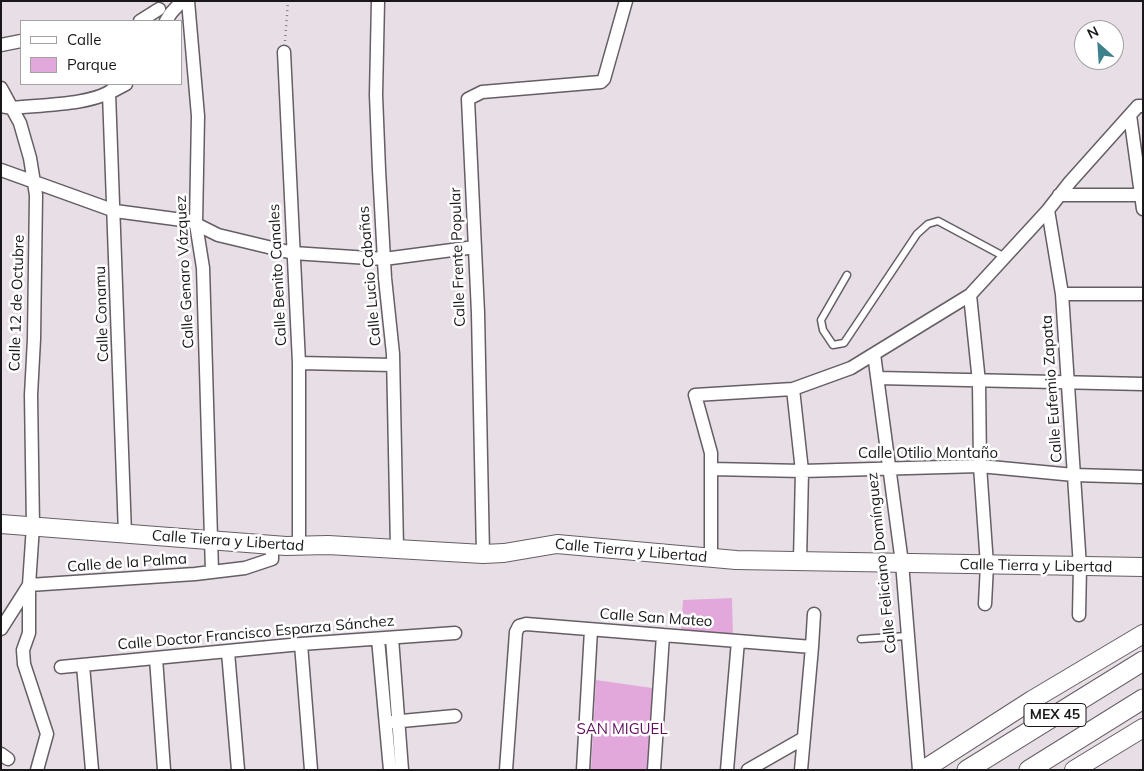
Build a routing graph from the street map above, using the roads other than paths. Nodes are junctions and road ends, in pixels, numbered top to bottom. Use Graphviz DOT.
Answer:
graph roads {
  1 [pos="182,1"];
  2 [pos="188,1"];
  3 [pos="378,1"];
  4 [pos="626,1"];
  5 [pos="160,5"];
  6 [pos="141,20"];
  7 [pos="153,20"];
  8 [pos="167,20"];
  9 [pos="20,41"];
  10 [pos="1,45"];
  11 [pos="284,52"];
  12 [pos="1,88"];
  13 [pos="113,88"];
  14 [pos="1143,106"];
  15 [pos="7,107"];
  16 [pos="1130,115"];
  17 [pos="1,170"];
  18 [pos="33,180"];
  19 [pos="1059,195"];
  20 [pos="1142,195"];
  21 [pos="1048,210"];
  22 [pos="1143,210"];
  23 [pos="115,211"];
  24 [pos="196,224"];
  25 [pos="475,248"];
  26 [pos="293,253"];
  27 [pos="1005,257"];
  28 [pos="384,259"];
  29 [pos="847,275"];
  30 [pos="1062,294"];
  31 [pos="1143,294"];
  32 [pos="970,295"];
  33 [pos="874,354"];
  34 [pos="299,363"];
  35 [pos="394,365"];
  36 [pos="878,378"];
  37 [pos="979,382"];
  38 [pos="1068,383"];
  39 [pos="1143,384"];
  40 [pos="793,388"];
  41 [pos="980,466"];
  42 [pos="889,468"];
  43 [pos="712,469"];
  44 [pos="802,471"];
  45 [pos="1074,476"];
  46 [pos="1143,477"];
  47 [pos="1,524"];
  48 [pos="33,526"];
  49 [pos="125,534"];
  50 [pos="213,540"];
  51 [pos="272,545"];
  52 [pos="299,547"];
  53 [pos="397,548"];
  54 [pos="482,554"];
  55 [pos="711,558"];
  56 [pos="800,562"];
  57 [pos="902,563"];
  58 [pos="987,565"];
  59 [pos="1080,566"];
  60 [pos="1143,567"];
  61 [pos="212,572"];
  62 [pos="29,585"];
  63 [pos="986,604"];
  64 [pos="814,614"];
  65 [pos="1078,615"];
  66 [pos="1,629"];
  67 [pos="591,630"];
  68 [pos="455,634"];
  69 [pos="1143,634"];
  70 [pos="663,635"];
  71 [pos="907,636"];
  72 [pos="392,638"];
  73 [pos="378,639"];
  74 [pos="861,639"];
  75 [pos="738,641"];
  76 [pos="301,644"];
  77 [pos="812,647"];
  78 [pos="228,652"];
  79 [pos="156,658"];
  80 [pos="1143,661"];
  81 [pos="83,665"];
  82 [pos="61,667"];
  83 [pos="1143,699"];
  84 [pos="455,716"];
  85 [pos="392,722"];
  86 [pos="1143,728"];
  87 [pos="804,738"];
  88 [pos="37,770"];
  89 [pos="92,770"];
  90 [pos="164,770"];
  91 [pos="238,770"];
  92 [pos="311,770"];
  93 [pos="390,770"];
  94 [pos="402,770"];
  95 [pos="506,770"];
  96 [pos="583,770"];
  97 [pos="654,770"];
  98 [pos="727,770"];
  99 [pos="748,770"];
  100 [pos="801,770"];
  101 [pos="919,770"];
  102 [pos="923,770"];
  103 [pos="967,770"];
  104 [pos="1029,770"];
  105 [pos="1074,770"];
  1 -- 8 [label="street"];
  2 -- 24 [label="street, Calle Genaro Vázquez"];
  3 -- 28 [label="street, Calle Lucio Cabañas"];
  4 -- 25 [label="street, Calle Frente Popular"];
  5 -- 6 [label="street"];
  5 -- 7 [label="street"];
  9 -- 10 [label="street"];
  11 -- 26 [label="street, Calle Benito Canales"];
  12 -- 15 [label="street, Calle 12 de Octubre"];
  13 -- 15 [label="street"];
  13 -- 23 [label="street, Calle Conamu"];
  14 -- 16 [label="street"];
  15 -- 18 [label="street, Calle 12 de Octubre"];
  16 -- 19 [label="street"];
  16 -- 20 [label="street"];
  17 -- 18 [label="street"];
  18 -- 23 [label="street"];
  18 -- 48 [label="street, Calle 12 de Octubre"];
  19 -- 20 [label="street"];
  19 -- 21 [label="street"];
  20 -- 22 [label="street"];
  21 -- 27 [label="street"];
  21 -- 30 [label="street, Calle Eufemio Zapata"];
  23 -- 24 [label="street"];
  23 -- 49 [label="street, Calle Conamu"];
  24 -- 26 [label="street"];
  24 -- 50 [label="street, Calle Genaro Vázquez"];
  25 -- 28 [label="street"];
  25 -- 54 [label="street, Calle Frente Popular"];
  26 -- 28 [label="street"];
  26 -- 34 [label="street, Calle Benito Canales"];
  27 -- 29 [label="lane"];
  27 -- 32 [label="street"];
  28 -- 35 [label="street, Calle Lucio Cabañas"];
  30 -- 31 [label="street"];
  30 -- 38 [label="street, Calle Eufemio Zapata"];
  32 -- 33 [label="street"];
  32 -- 37 [label="street"];
  33 -- 36 [label="street, Calle Feliciano Domínguez"];
  33 -- 40 [label="street"];
  34 -- 35 [label="street"];
  34 -- 52 [label="street, Calle Benito Canales"];
  35 -- 53 [label="street, Calle Lucio Cabañas"];
  36 -- 37 [label="street"];
  36 -- 42 [label="street, Calle Feliciano Domínguez"];
  37 -- 38 [label="street"];
  37 -- 41 [label="street"];
  38 -- 39 [label="street"];
  38 -- 45 [label="street, Calle Eufemio Zapata"];
  40 -- 43 [label="street"];
  40 -- 44 [label="street"];
  41 -- 42 [label="street, Calle Otilio Montaño"];
  41 -- 45 [label="street, Calle Otilio Montaño"];
  41 -- 58 [label="street"];
  42 -- 44 [label="street, Calle Otilio Montaño"];
  42 -- 57 [label="street, Calle Feliciano Domínguez"];
  43 -- 44 [label="street, Calle Otilio Montaño"];
  43 -- 55 [label="street"];
  44 -- 56 [label="street"];
  45 -- 46 [label="street, Calle Otilio Montaño"];
  45 -- 59 [label="street, Calle Eufemio Zapata"];
  47 -- 48 [label="street, Calle Tierra y Libertad"];
  48 -- 49 [label="street, Calle Tierra y Libertad"];
  48 -- 62 [label="street, Calle 12 de Octubre"];
  49 -- 50 [label="street, Calle Tierra y Libertad"];
  50 -- 51 [label="street, Calle Tierra y Libertad"];
  50 -- 61 [label="street, Calle Genaro Vázquez"];
  51 -- 52 [label="street, Calle Tierra y Libertad"];
  51 -- 61 [label="street, Calle de la Palma"];
  52 -- 53 [label="street, Calle Tierra y Libertad"];
  53 -- 54 [label="street, Calle Tierra y Libertad"];
  54 -- 55 [label="street, Calle Tierra y Libertad"];
  55 -- 56 [label="street, Calle Tierra y Libertad"];
  56 -- 57 [label="street, Calle Tierra y Libertad"];
  57 -- 58 [label="street, Calle Tierra y Libertad"];
  57 -- 71 [label="street, Calle Feliciano Domínguez"];
  58 -- 59 [label="street, Calle Tierra y Libertad"];
  58 -- 63 [label="street"];
  59 -- 60 [label="street, Calle Tierra y Libertad"];
  59 -- 65 [label="street, Calle Eufemio Zapata"];
  61 -- 62 [label="street, Calle de la Palma"];
  62 -- 66 [label="street"];
  62 -- 88 [label="street, Calle 12 de Octubre"];
  64 -- 77 [label="street"];
  67 -- 70 [label="street, Calle San Mateo"];
  67 -- 95 [label="street, Calle San Mateo"];
  67 -- 96 [label="street"];
  68 -- 72 [label="street, Calle Doctor Francisco Esparza Sánchez"];
  69 -- 102 [label="street"];
  70 -- 75 [label="street, Calle San Mateo"];
  70 -- 97 [label="street"];
  71 -- 74 [label="lane"];
  71 -- 101 [label="street, Calle Feliciano Domínguez"];
  72 -- 73 [label="street, Calle Doctor Francisco Esparza Sánchez"];
  72 -- 85 [label="street"];
  73 -- 76 [label="street, Calle Doctor Francisco Esparza Sánchez"];
  73 -- 85 [label="street"];
  75 -- 77 [label="street, Calle San Mateo"];
  75 -- 98 [label="street"];
  76 -- 78 [label="street, Calle Doctor Francisco Esparza Sánchez"];
  76 -- 92 [label="street"];
  77 -- 87 [label="street"];
  78 -- 79 [label="street, Calle Doctor Francisco Esparza Sánchez"];
  78 -- 91 [label="street"];
  79 -- 81 [label="street, Calle Doctor Francisco Esparza Sánchez"];
  79 -- 90 [label="street"];
  80 -- 103 [label="main road, MEX 45"];
  81 -- 82 [label="street, Calle Doctor Francisco Esparza Sánchez"];
  81 -- 89 [label="street"];
  83 -- 104 [label="main road, MEX 45"];
  84 -- 85 [label="street"];
  85 -- 93 [label="street"];
  85 -- 94 [label="street"];
  86 -- 105 [label="street"];
  87 -- 99 [label="street"];
  87 -- 100 [label="street"];
}
